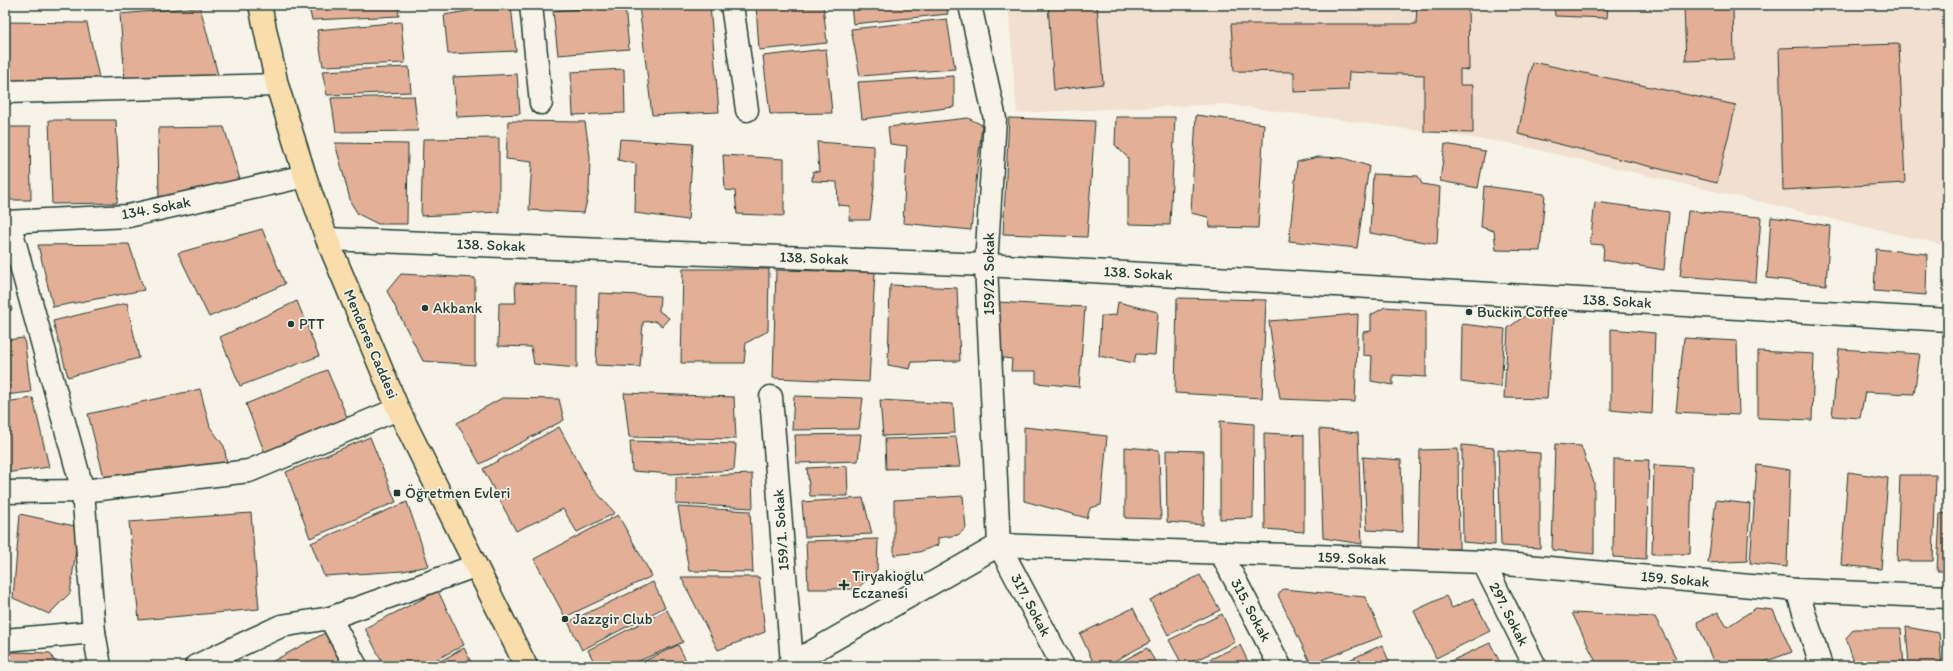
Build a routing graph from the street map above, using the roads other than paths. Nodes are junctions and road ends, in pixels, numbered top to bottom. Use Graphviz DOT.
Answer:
graph roads {
  1 [pos="260,5"];
  2 [pos="531,5"];
  3 [pos="732,5"];
  4 [pos="970,5"];
  5 [pos="278,85"];
  6 [pos="5,92"];
  7 [pos="541,103"];
  8 [pos="747,110"];
  9 [pos="305,176"];
  10 [pos="7,222"];
  11 [pos="327,239"];
  12 [pos="986,265"];
  13 [pos="1948,320"];
  14 [pos="771,397"];
  15 [pos="398,410"];
  16 [pos="83,491"];
  17 [pos="5,492"];
  18 [pos="999,545"];
  19 [pos="1221,553"];
  20 [pos="1483,562"];
  21 [pos="475,566"];
  22 [pos="1797,590"];
  23 [pos="1948,597"];
  24 [pos="330,618"];
  25 [pos="94,632"];
  26 [pos="5,640"];
  27 [pos="206,664"];
  28 [pos="789,665"];
  29 [pos="100,666"];
  30 [pos="356,666"];
  31 [pos="526,666"];
  32 [pos="1063,666"];
  33 [pos="1280,666"];
  34 [pos="1535,666"];
  35 [pos="1820,666"];
  1 -- 5 [label="main road, Menderes Caddesi"];
  2 -- 7 [label="street"];
  3 -- 8 [label="street"];
  4 -- 12 [label="street, 159/2. Sokak"];
  5 -- 6 [label="street"];
  5 -- 9 [label="main road, Menderes Caddesi"];
  9 -- 10 [label="street, 134. Sokak"];
  9 -- 11 [label="main road, Menderes Caddesi"];
  10 -- 16 [label="street"];
  11 -- 12 [label="street, 138. Sokak"];
  11 -- 15 [label="main road, Menderes Caddesi"];
  12 -- 13 [label="street, 138. Sokak"];
  12 -- 18 [label="street, 159/2. Sokak"];
  14 -- 28 [label="street, 159/1. Sokak"];
  15 -- 16 [label="street"];
  15 -- 21 [label="main road, Menderes Caddesi"];
  16 -- 17 [label="street"];
  16 -- 25 [label="street"];
  18 -- 19 [label="street, 159. Sokak"];
  18 -- 28 [label="street"];
  18 -- 32 [label="street, 317. Sokak"];
  19 -- 20 [label="street, 159. Sokak"];
  19 -- 33 [label="street, 315. Sokak"];
  20 -- 22 [label="street, 159. Sokak"];
  20 -- 34 [label="street, 297. Sokak"];
  21 -- 24 [label="street"];
  21 -- 31 [label="main road, Menderes Caddesi"];
  22 -- 23 [label="street, 159. Sokak"];
  22 -- 35 [label="street"];
  24 -- 27 [label="street"];
  24 -- 30 [label="street"];
  25 -- 26 [label="street"];
  25 -- 29 [label="street"];
}
